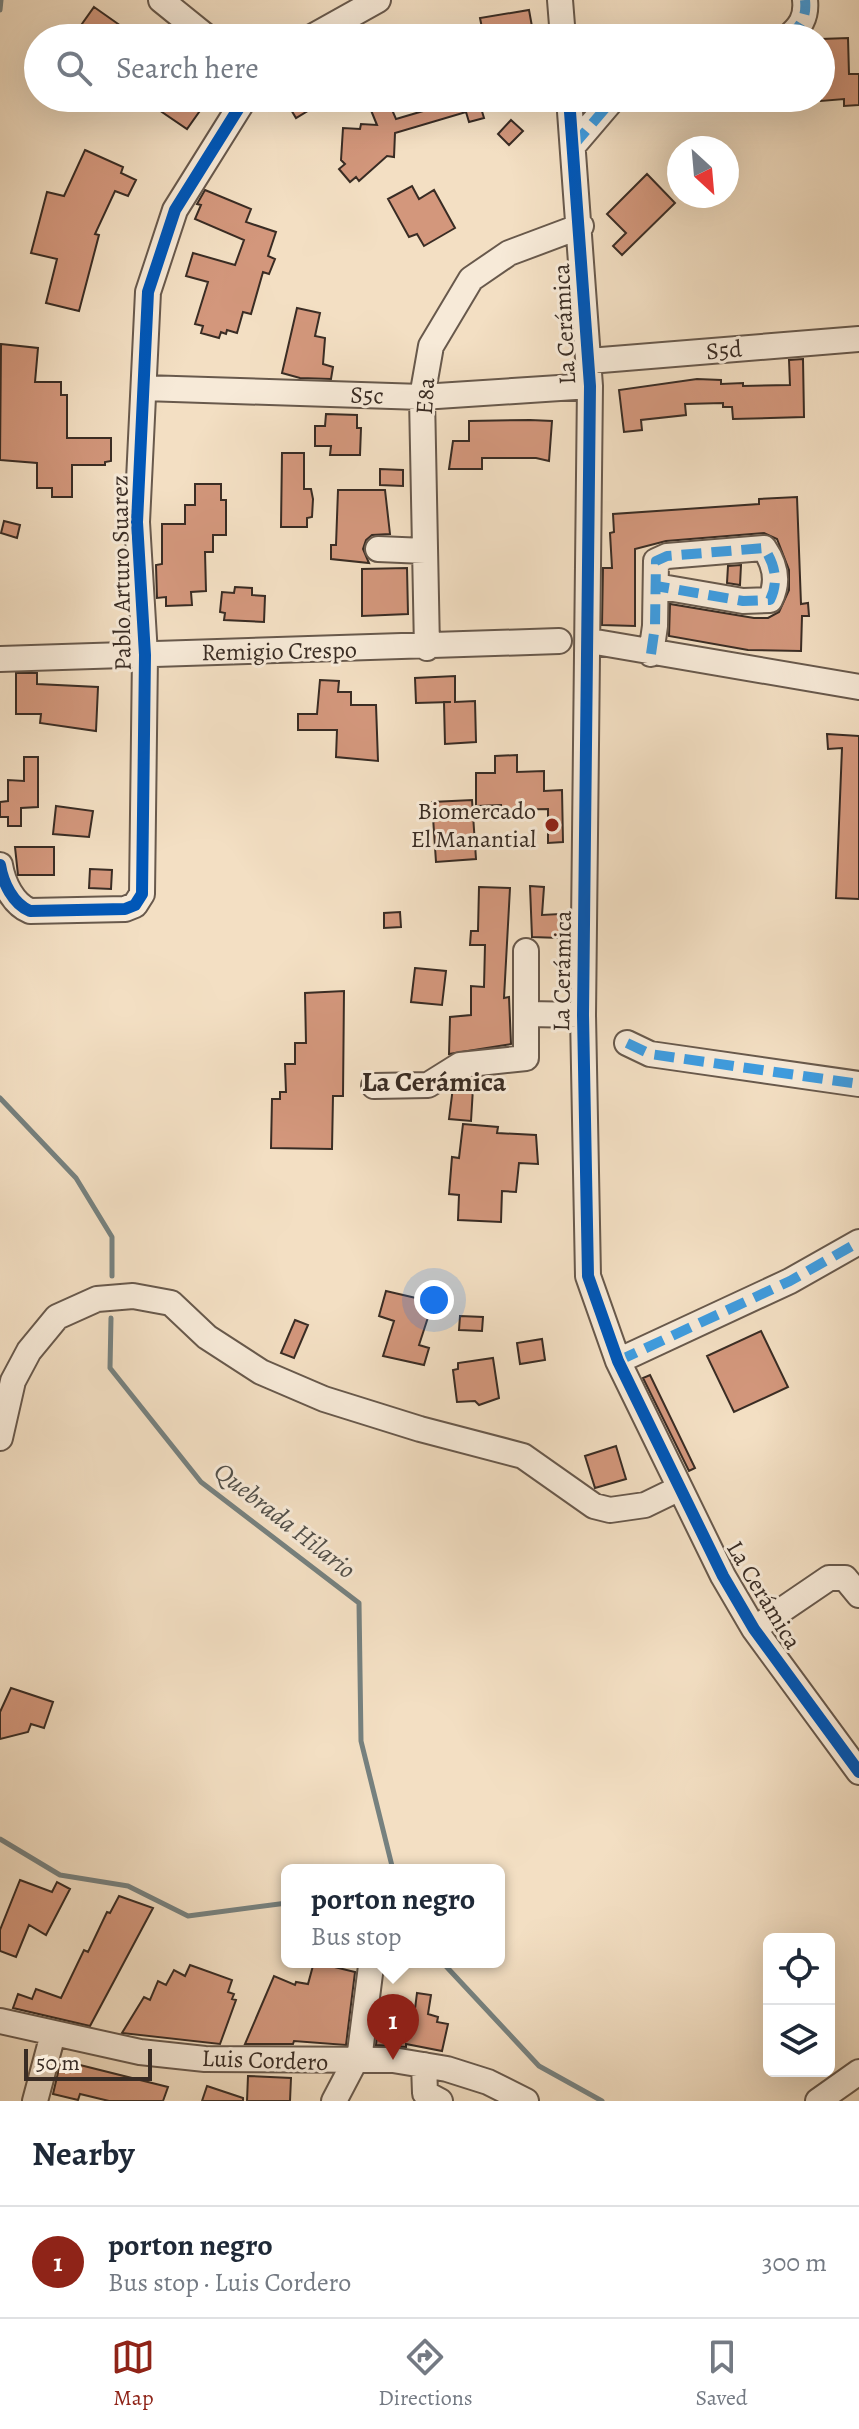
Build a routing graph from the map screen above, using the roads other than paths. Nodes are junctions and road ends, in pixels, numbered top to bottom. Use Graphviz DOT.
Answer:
graph roads {
  1 [pos="161,0"];
  2 [pos="378,0"];
  3 [pos="560,0"];
  4 [pos="805,0"];
  5 [pos="191,24"];
  6 [pos="335,24"];
  7 [pos="562,24"];
  8 [pos="801,24"];
  9 [pos="236,112"];
  10 [pos="570,112"];
  11 [pos="602,112"];
  12 [pos="573,146"];
  13 [pos="581,226"];
  14 [pos="859,339"];
  15 [pos="589,361"];
  16 [pos="590,386"];
  17 [pos="144,388"];
  18 [pos="422,397"];
  19 [pos="378,549"];
  20 [pos="425,551"];
  21 [pos="656,586"];
  22 [pos="559,641"];
  23 [pos="590,641"];
  24 [pos="427,648"];
  25 [pos="651,654"];
  26 [pos="145,655"];
  27 [pos="0,659"];
  28 [pos="859,687"];
  29 [pos="0,865"];
  30 [pos="526,951"];
  31 [pos="528,1014"];
  32 [pos="583,1015"];
  33 [pos="627,1043"];
  34 [pos="859,1084"];
  35 [pos="374,1086"];
  36 [pos="859,1242"];
  37 [pos="618,1361"];
  38 [pos="0,1438"];
  39 [pos="680,1488"];
  40 [pos="859,1595"];
  41 [pos="754,1629"];
  42 [pos="859,1772"];
  43 [pos="371,1968"];
  44 [pos="0,2021"];
  45 [pos="53,2034"];
  46 [pos="356,2061"];
  47 [pos="424,2065"];
  48 [pos="859,2072"];
  49 [pos="35,2101"];
  50 [pos="334,2101"];
  51 [pos="440,2101"];
  52 [pos="526,2101"];
  53 [pos="818,2101"];
  1 -- 5 [label="street"];
  2 -- 6 [label="street"];
  3 -- 7 [label="street"];
  4 -- 8 [label="street"];
  9 -- 17 [label="street, Pablo Arturo Suarez"];
  10 -- 12 [label="street, La Cerámica"];
  11 -- 12 [label="street"];
  12 -- 13 [label="street, La Cerámica"];
  13 -- 15 [label="street, La Cerámica"];
  13 -- 18 [label="street, E8a"];
  14 -- 15 [label="street, S5d"];
  15 -- 16 [label="street, La Cerámica"];
  16 -- 18 [label="street, S5c"];
  16 -- 23 [label="street, La Cerámica"];
  17 -- 18 [label="street, S5c"];
  17 -- 26 [label="street, Pablo Arturo Suarez"];
  18 -- 20 [label="street, E8a"];
  19 -- 20 [label="street"];
  20 -- 24 [label="street, E8a"];
  21 -- 21 [label="street"];
  21 -- 25 [label="street"];
  22 -- 24 [label="street, Remigio Crespo"];
  23 -- 25 [label="street"];
  23 -- 32 [label="street, La Cerámica"];
  24 -- 26 [label="street, Remigio Crespo"];
  25 -- 28 [label="street"];
  26 -- 27 [label="street, Remigio Crespo"];
  26 -- 29 [label="street, Pablo Arturo Suarez"];
  30 -- 31 [label="street"];
  31 -- 32 [label="street"];
  31 -- 35 [label="street"];
  32 -- 37 [label="street, La Cerámica"];
  33 -- 34 [label="street"];
  36 -- 37 [label="street"];
  37 -- 39 [label="street, La Cerámica"];
  38 -- 39 [label="street"];
  39 -- 41 [label="street, La Cerámica"];
  40 -- 41 [label="street"];
  41 -- 42 [label="street, La Cerámica"];
  43 -- 46 [label="street"];
  44 -- 45 [label="street, Luis Cordero"];
  45 -- 46 [label="street, Luis Cordero"];
  45 -- 49 [label="street"];
  46 -- 47 [label="street, Luis Cordero"];
  46 -- 50 [label="street"];
  47 -- 51 [label="street"];
  47 -- 52 [label="street, Luis Cordero"];
  48 -- 53 [label="street"];
}
